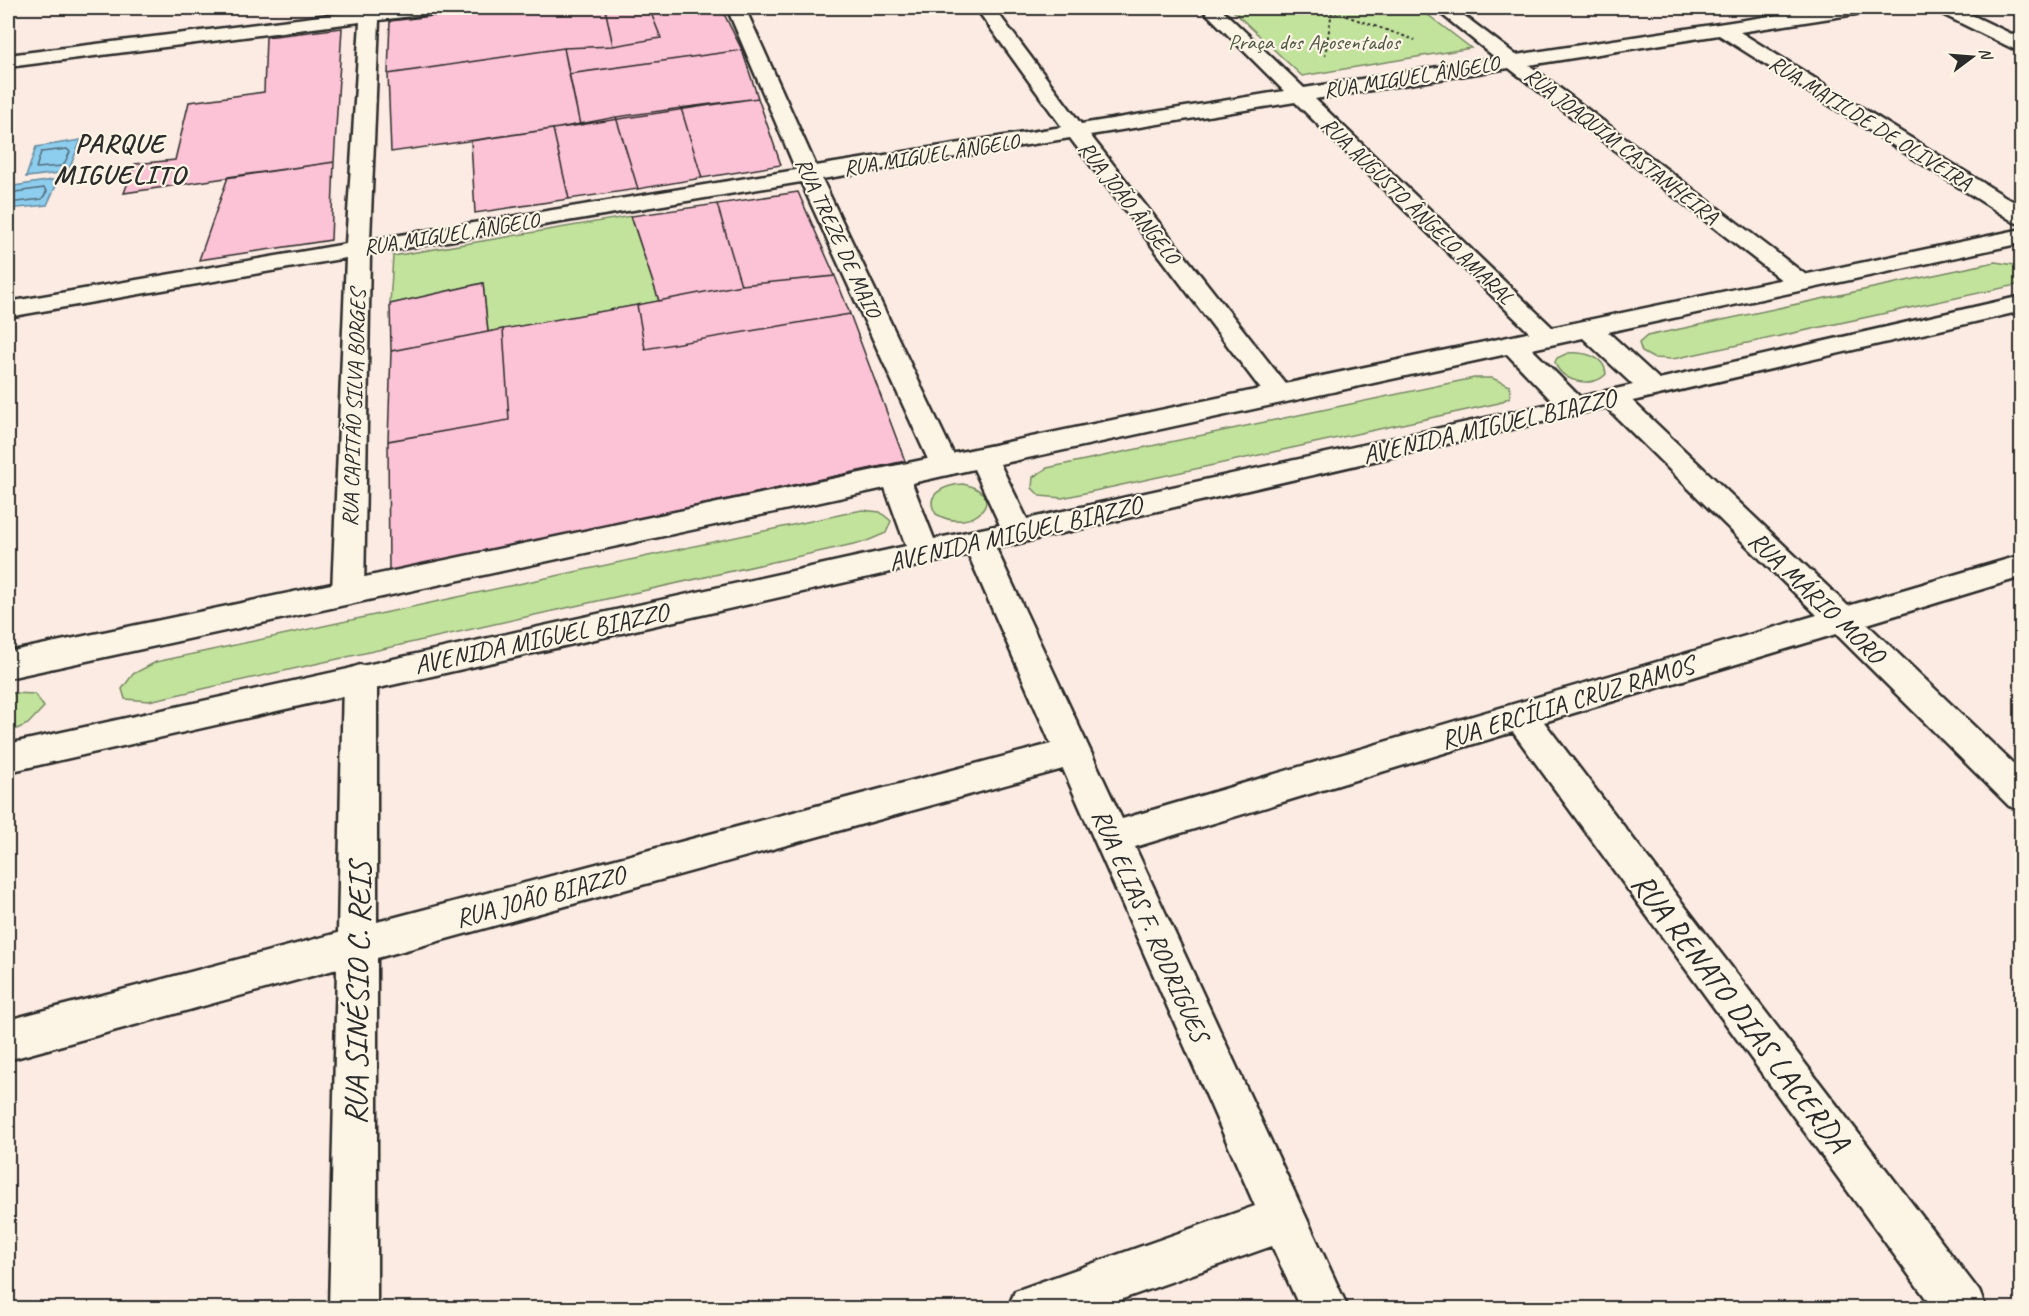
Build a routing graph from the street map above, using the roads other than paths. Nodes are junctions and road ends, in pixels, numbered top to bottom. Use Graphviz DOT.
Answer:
graph roads {
  1 [pos="428,8"];
  2 [pos="736,8"];
  3 [pos="985,8"];
  4 [pos="1210,8"];
  5 [pos="1443,8"];
  6 [pos="1856,8"];
  7 [pos="1944,8"];
  8 [pos="370,11"];
  9 [pos="1721,28"];
  10 [pos="2022,47"];
  11 [pos="8,61"];
  12 [pos="1512,61"];
  13 [pos="1297,93"];
  14 [pos="1075,130"];
  15 [pos="809,174"];
  16 [pos="2019,233"];
  17 [pos="358,248"];
  18 [pos="1801,283"];
  19 [pos="2022,303"];
  20 [pos="8,309"];
  21 [pos="1588,328"];
  22 [pos="1548,337"];
  23 [pos="1512,344"];
  24 [pos="1653,390"];
  25 [pos="1279,394"];
  26 [pos="1613,398"];
  27 [pos="1574,407"];
  28 [pos="982,457"];
  29 [pos="945,466"];
  30 [pos="895,476"];
  31 [pos="1019,532"];
  32 [pos="978,542"];
  33 [pos="924,554"];
  34 [pos="2022,566"];
  35 [pos="348,592"];
  36 [pos="1841,620"];
  37 [pos="8,665"];
  38 [pos="360,678"];
  39 [pos="1520,716"];
  40 [pos="1073,752"];
  41 [pos="8,758"];
  42 [pos="2022,795"];
  43 [pos="1112,838"];
  44 [pos="358,945"];
  45 [pos="8,1040"];
  46 [pos="1283,1219"];
  47 [pos="353,1308"];
  48 [pos="1032,1308"];
  49 [pos="1324,1308"];
  50 [pos="1962,1308"];
  1 -- 8 [label="street"];
  2 -- 15 [label="street, RUA TREZE DE MAIO"];
  3 -- 14 [label="street, RUA JOÃO ÂNGELO"];
  4 -- 13 [label="street, RUA AUGUSTO ÂNGELO AMARAL"];
  5 -- 12 [label="street, RUA JOAQUIM CASTANHEIRA"];
  6 -- 9 [label="street, RUA MIGUEL ÂNGELO"];
  7 -- 10 [label="street"];
  8 -- 11 [label="street"];
  8 -- 17 [label="street, RUA CAPITÃO SILVA BORGES"];
  9 -- 12 [label="street, RUA MIGUEL ÂNGELO"];
  9 -- 16 [label="street, RUA MATILDE DE OLIVEIRA"];
  12 -- 13 [label="street, RUA MIGUEL ÂNGELO"];
  12 -- 18 [label="street, RUA JOAQUIM CASTANHEIRA"];
  13 -- 14 [label="street, RUA MIGUEL ÂNGELO"];
  13 -- 22 [label="street, RUA AUGUSTO ÂNGELO AMARAL"];
  14 -- 15 [label="street, RUA MIGUEL ÂNGELO"];
  14 -- 25 [label="street, RUA JOÃO ÂNGELO"];
  15 -- 17 [label="street, RUA MIGUEL ÂNGELO"];
  15 -- 29 [label="street, RUA TREZE DE MAIO"];
  16 -- 18 [label="street"];
  17 -- 20 [label="street, RUA MIGUEL ÂNGELO"];
  17 -- 35 [label="street, RUA CAPITÃO SILVA BORGES"];
  18 -- 21 [label="street"];
  19 -- 24 [label="street, AVENIDA MIGUEL BIAZZO"];
  21 -- 22 [label="street"];
  21 -- 24 [label="street"];
  22 -- 23 [label="street"];
  23 -- 25 [label="street"];
  23 -- 27 [label="street"];
  24 -- 26 [label="street, AVENIDA MIGUEL BIAZZO"];
  25 -- 28 [label="street"];
  26 -- 27 [label="street, AVENIDA MIGUEL BIAZZO"];
  26 -- 36 [label="street, RUA MÁRIO MORO"];
  27 -- 31 [label="street, AVENIDA MIGUEL BIAZZO"];
  28 -- 29 [label="street"];
  28 -- 31 [label="street"];
  29 -- 30 [label="street"];
  30 -- 33 [label="street"];
  30 -- 35 [label="street"];
  31 -- 32 [label="street, AVENIDA MIGUEL BIAZZO"];
  32 -- 33 [label="street, AVENIDA MIGUEL BIAZZO"];
  32 -- 40 [label="street, RUA ELIAS F. RODRIGUES"];
  33 -- 38 [label="street, AVENIDA MIGUEL BIAZZO"];
  34 -- 36 [label="street, RUA ERCÍLIA CRUZ RAMOS"];
  35 -- 37 [label="street"];
  36 -- 39 [label="street, RUA ERCÍLIA CRUZ RAMOS"];
  36 -- 42 [label="street, RUA MÁRIO MORO"];
  38 -- 41 [label="street, AVENIDA MIGUEL BIAZZO"];
  38 -- 44 [label="street, RUA SINÉSIO C. REIS"];
  39 -- 43 [label="street, RUA ERCÍLIA CRUZ RAMOS"];
  39 -- 50 [label="street, RUA RENATO DIAS LACERDA"];
  40 -- 43 [label="street, RUA ELIAS F. RODRIGUES"];
  40 -- 44 [label="street, RUA JOÃO BIAZZO"];
  43 -- 46 [label="street, RUA ELIAS F. RODRIGUES"];
  44 -- 45 [label="street, RUA JOÃO BIAZZO"];
  44 -- 47 [label="street, RUA SINÉSIO C. REIS"];
  46 -- 48 [label="street"];
  46 -- 49 [label="street, RUA ELIAS F. RODRIGUES"];
}
